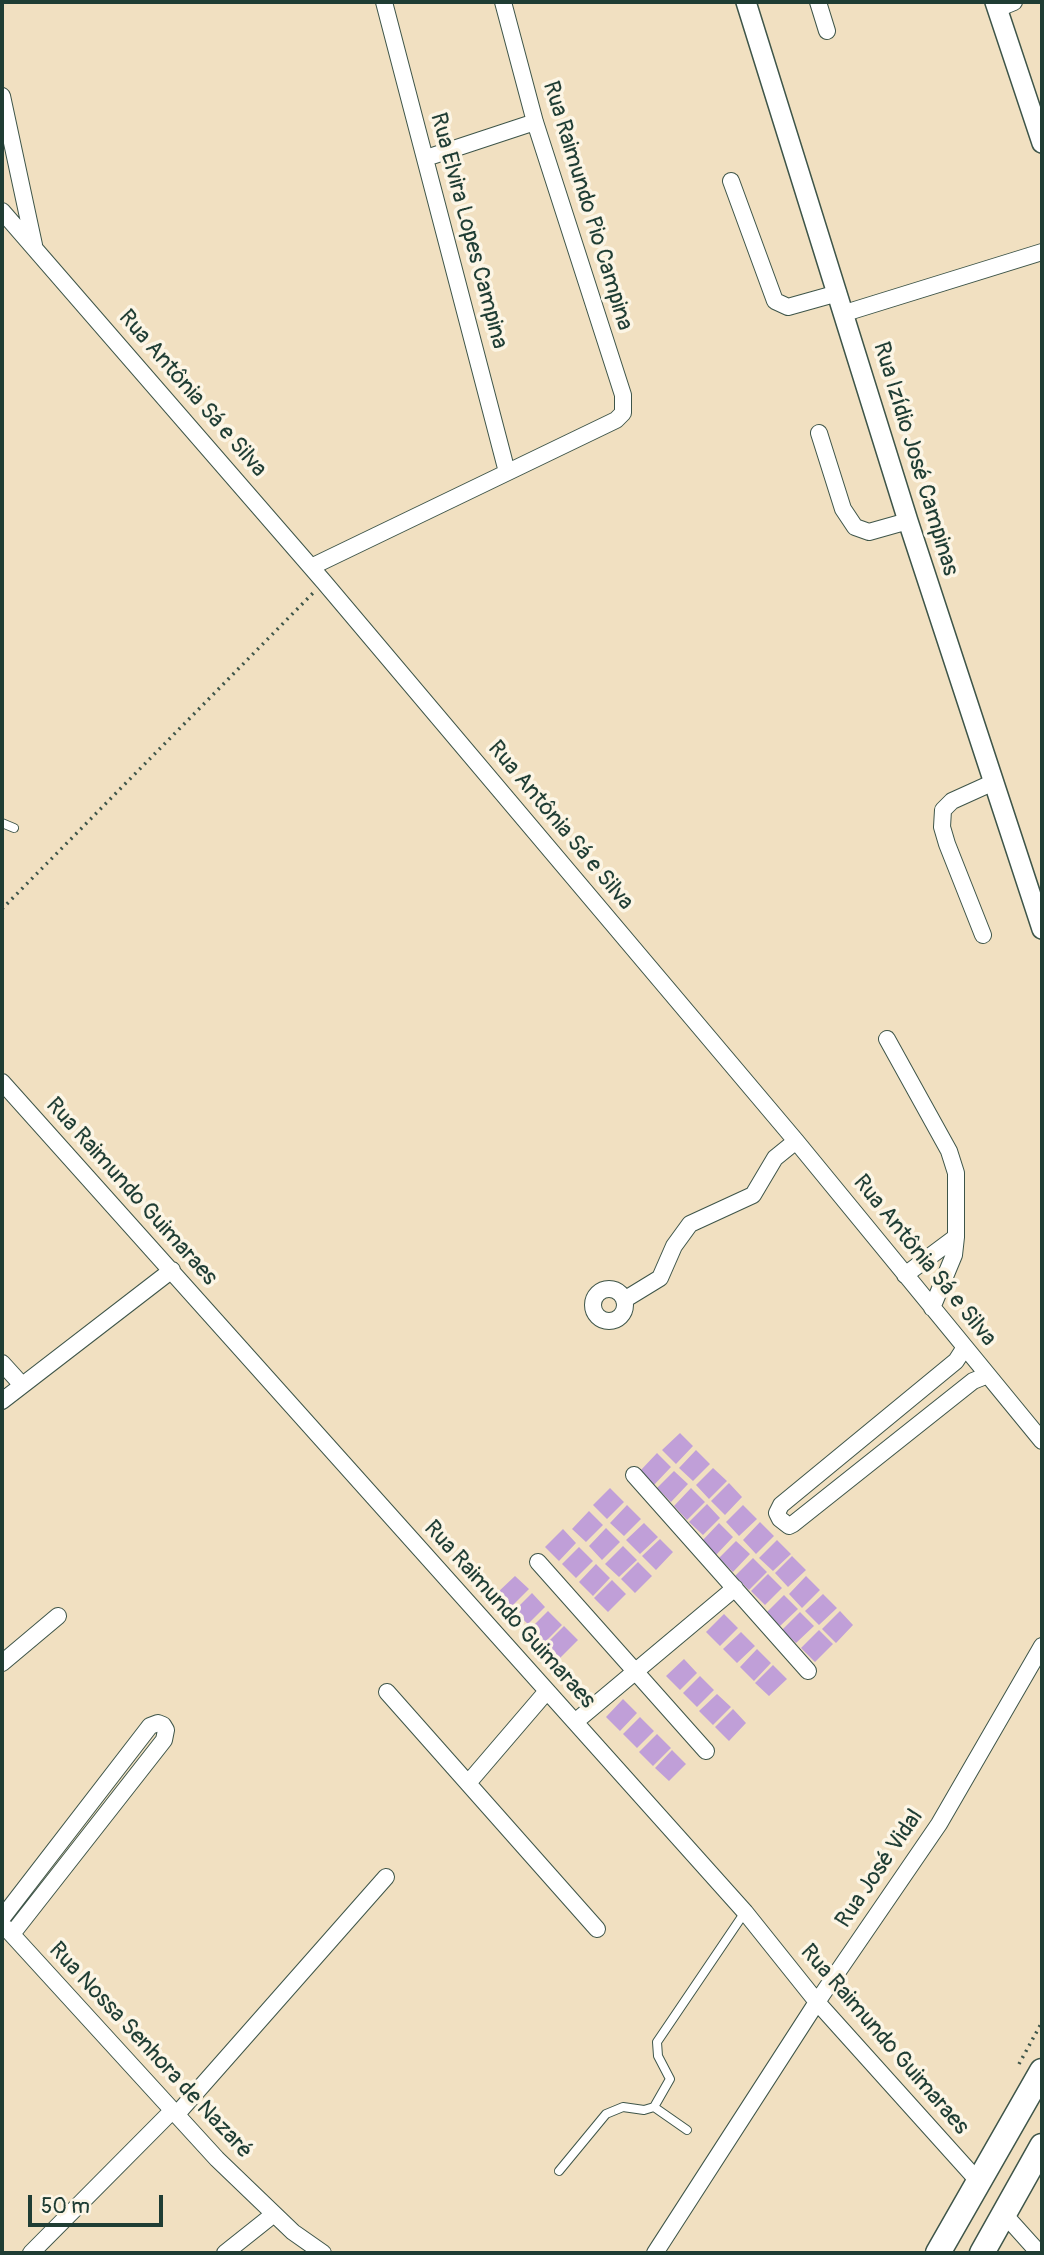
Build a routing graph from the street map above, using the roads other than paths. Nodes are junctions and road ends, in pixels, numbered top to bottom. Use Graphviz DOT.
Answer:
graph roads {
  1 [pos="384,2"];
  2 [pos="503,2"];
  3 [pos="746,2"];
  4 [pos="818,2"];
  5 [pos="1002,4"];
  6 [pos="827,31"];
  7 [pos="2,96"];
  8 [pos="536,122"];
  9 [pos="1042,143"];
  10 [pos="426,158"];
  11 [pos="731,181"];
  12 [pos="2,211"];
  13 [pos="34,247"];
  14 [pos="1042,252"];
  15 [pos="838,293"];
  16 [pos="845,313"];
  17 [pos="819,433"];
  18 [pos="507,472"];
  19 [pos="908,521"];
  20 [pos="311,567"];
  21 [pos="994,782"];
  22 [pos="2,823"];
  23 [pos="14,828"];
  24 [pos="1042,929"];
  25 [pos="983,935"];
  26 [pos="887,1039"];
  27 [pos="2,1082"];
  28 [pos="796,1141"];
  29 [pos="956,1237"];
  30 [pos="172,1270"];
  31 [pos="905,1275"];
  32 [pos="624,1300"];
  33 [pos="932,1308"];
  34 [pos="965,1347"];
  35 [pos="2,1363"];
  36 [pos="988,1375"];
  37 [pos="22,1385"];
  38 [pos="923,1388"];
  39 [pos="2,1401"];
  40 [pos="940,1407"];
  41 [pos="1042,1441"];
  42 [pos="848,1450"];
  43 [pos="863,1469"];
  44 [pos="634,1475"];
  45 [pos="538,1562"];
  46 [pos="735,1588"];
  47 [pos="58,1616"];
  48 [pos="1042,1646"];
  49 [pos="2,1663"];
  50 [pos="808,1671"];
  51 [pos="635,1674"];
  52 [pos="547,1691"];
  53 [pos="387,1692"];
  54 [pos="575,1723"];
  55 [pos="133,1748"];
  56 [pos="706,1751"];
  57 [pos="148,1760"];
  58 [pos="469,1782"];
  59 [pos="387,1877"];
  60 [pos="31,1881"];
  61 [pos="44,1892"];
  62 [pos="745,1913"];
  63 [pos="5,1927"];
  64 [pos="597,1929"];
  65 [pos="817,2002"];
  66 [pos="1042,2071"];
  67 [pos="654,2107"];
  68 [pos="175,2112"];
  69 [pos="687,2130"];
  70 [pos="1042,2146"];
  71 [pos="559,2171"];
  72 [pos="978,2181"];
  73 [pos="270,2213"];
  74 [pos="1004,2214"];
  75 [pos="31,2253"];
  76 [pos="225,2253"];
  77 [pos="305,2253"];
  78 [pos="323,2253"];
  79 [pos="655,2253"];
  80 [pos="937,2253"];
  81 [pos="982,2253"];
  82 [pos="1040,2253"];
  1 -- 10 [label="street, Rua Elvira Lopes Campina"];
  2 -- 8 [label="street, Rua Raimundo Pio Campina"];
  3 -- 15 [label="street, Rua Izídio José Campinas"];
  4 -- 6 [label="street"];
  5 -- 9 [label="street"];
  7 -- 13 [label="street, Rua Antônia Sá e Silva"];
  8 -- 10 [label="street"];
  8 -- 18 [label="street, Rua Raimundo Pio Campina"];
  10 -- 18 [label="street, Rua Elvira Lopes Campina"];
  11 -- 15 [label="street"];
  12 -- 13 [label="street, Rua Antônia Sá e Silva"];
  13 -- 20 [label="street, Rua Antônia Sá e Silva"];
  14 -- 16 [label="street"];
  15 -- 16 [label="street, Rua Izídio José Campinas"];
  16 -- 19 [label="street, Rua Izídio José Campinas"];
  17 -- 19 [label="street"];
  18 -- 20 [label="street"];
  19 -- 21 [label="street, Rua Izídio José Campinas"];
  20 -- 28 [label="street, Rua Antônia Sá e Silva"];
  21 -- 24 [label="street, Rua Izídio José Campinas"];
  21 -- 25 [label="street"];
  22 -- 23 [label="lane"];
  26 -- 29 [label="street"];
  27 -- 30 [label="street, Rua Raimundo Guimaraes"];
  28 -- 31 [label="street, Rua Antônia Sá e Silva"];
  28 -- 32 [label="street"];
  29 -- 31 [label="street"];
  29 -- 33 [label="street"];
  30 -- 37 [label="street"];
  30 -- 52 [label="street, Rua Raimundo Guimaraes"];
  31 -- 33 [label="street, Rua Antônia Sá e Silva"];
  33 -- 34 [label="street, Rua Antônia Sá e Silva"];
  34 -- 36 [label="street, Rua Antônia Sá e Silva"];
  34 -- 38 [label="street"];
  35 -- 37 [label="street"];
  36 -- 40 [label="street"];
  36 -- 41 [label="street, Rua Antônia Sá e Silva"];
  37 -- 39 [label="street"];
  38 -- 40 [label="street"];
  38 -- 42 [label="street"];
  40 -- 43 [label="street"];
  42 -- 43 [label="street"];
  42 -- 43 [label="street"];
  44 -- 46 [label="street"];
  45 -- 51 [label="street"];
  46 -- 50 [label="street"];
  46 -- 51 [label="street"];
  47 -- 49 [label="street"];
  48 -- 65 [label="street, Rua José Vidal"];
  51 -- 54 [label="street"];
  51 -- 56 [label="street"];
  52 -- 54 [label="street, Rua Raimundo Guimaraes"];
  52 -- 58 [label="street"];
  53 -- 58 [label="street"];
  54 -- 62 [label="street, Rua Raimundo Guimaraes"];
  55 -- 57 [label="street"];
  55 -- 57 [label="street"];
  55 -- 60 [label="street"];
  57 -- 61 [label="street"];
  58 -- 64 [label="street"];
  59 -- 68 [label="street"];
  60 -- 61 [label="street"];
  60 -- 63 [label="street"];
  61 -- 63 [label="street"];
  62 -- 65 [label="street, Rua Raimundo Guimaraes"];
  62 -- 67 [label="lane"];
  63 -- 68 [label="street, Rua Nossa Senhora de Nazaré"];
  65 -- 72 [label="street, Rua Raimundo Guimaraes"];
  65 -- 79 [label="street, Rua José Vidal"];
  66 -- 72 [label="highway"];
  67 -- 69 [label="lane"];
  67 -- 71 [label="lane"];
  68 -- 73 [label="street, Rua Nossa Senhora de Nazaré"];
  68 -- 75 [label="street"];
  70 -- 74 [label="highway"];
  72 -- 80 [label="highway"];
  73 -- 76 [label="street"];
  73 -- 77 [label="street, Rua Nossa Senhora de Nazaré"];
  73 -- 78 [label="street, Rua Nossa Senhora de Nazaré"];
  74 -- 81 [label="highway"];
  74 -- 82 [label="street"];
}
